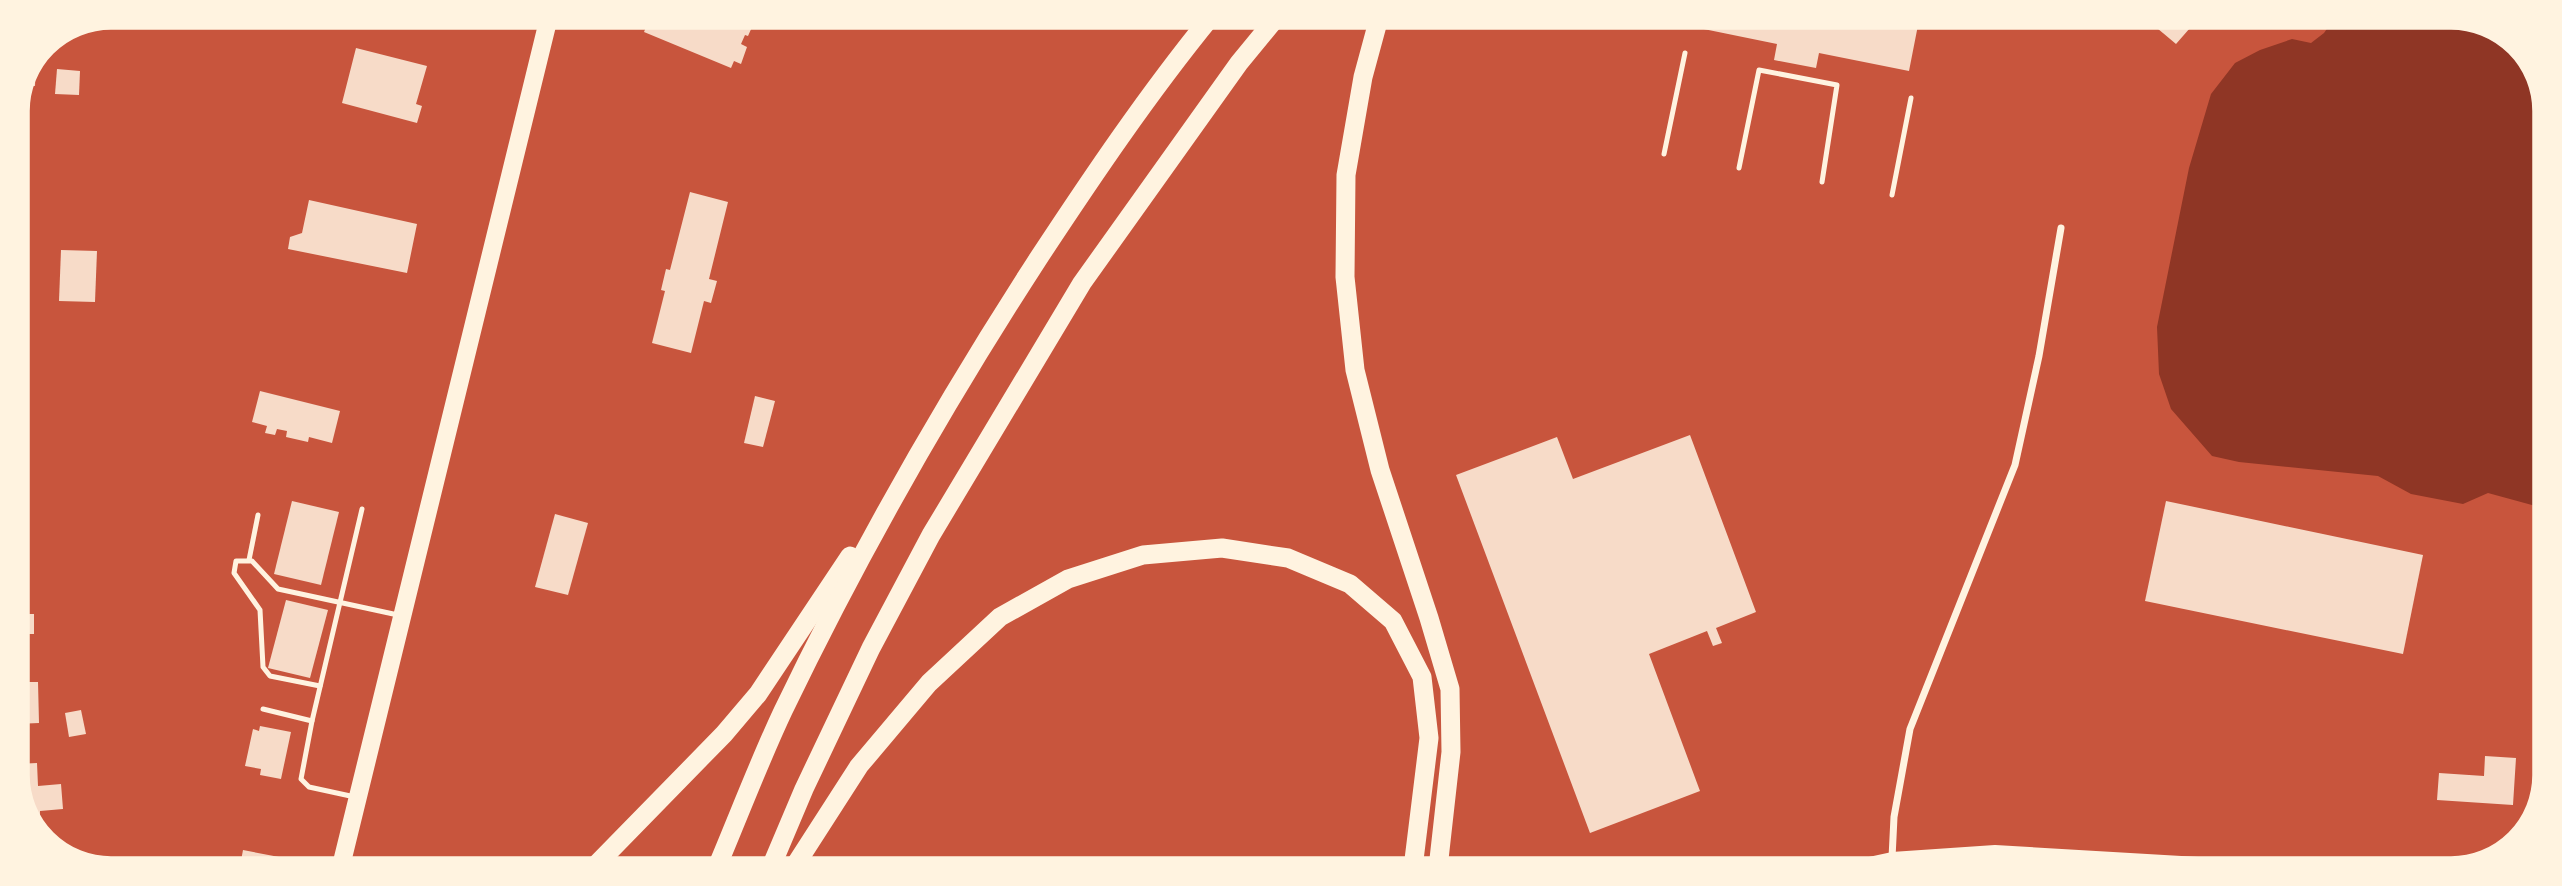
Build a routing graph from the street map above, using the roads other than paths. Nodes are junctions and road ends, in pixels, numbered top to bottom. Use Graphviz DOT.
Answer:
graph roads {
  1 [pos="546,28"];
  2 [pos="1202,28"];
  3 [pos="1268,28"];
  4 [pos="1375,28"];
  5 [pos="1685,53"];
  6 [pos="1911,98"];
  7 [pos="1664,154"];
  8 [pos="1740,168"];
  9 [pos="1822,182"];
  10 [pos="1892,195"];
  11 [pos="2061,228"];
  12 [pos="914,462"];
  13 [pos="362,509"];
  14 [pos="258,515"];
  15 [pos="249,560"];
  16 [pos="341,601"];
  17 [pos="403,616"];
  18 [pos="320,687"];
  19 [pos="263,709"];
  20 [pos="312,720"];
  21 [pos="358,798"];
  22 [pos="1918,855"];
  23 [pos="343,858"];
  24 [pos="602,858"];
  25 [pos="720,858"];
  26 [pos="775,858"];
  27 [pos="800,858"];
  28 [pos="1414,858"];
  29 [pos="1439,858"];
  30 [pos="1892,858"];
  31 [pos="1919,858"];
  32 [pos="2113,858"];
  1 -- 17 [label="main road"];
  2 -- 12 [label="highway"];
  3 -- 26 [label="highway"];
  4 -- 29 [label="highway"];
  5 -- 7 [label="lane"];
  6 -- 10 [label="lane"];
  8 -- 9 [label="lane"];
  11 -- 30 [label="street"];
  12 -- 24 [label="highway"];
  12 -- 25 [label="highway"];
  13 -- 16 [label="lane"];
  14 -- 15 [label="lane"];
  15 -- 16 [label="lane"];
  15 -- 18 [label="lane"];
  16 -- 17 [label="lane"];
  16 -- 18 [label="lane"];
  17 -- 21 [label="main road"];
  18 -- 20 [label="lane"];
  19 -- 20 [label="lane"];
  20 -- 21 [label="lane"];
  21 -- 23 [label="main road"];
  22 -- 30 [label="street"];
  22 -- 31 [label="street"];
  22 -- 32 [label="street"];
  27 -- 28 [label="highway"];
}
